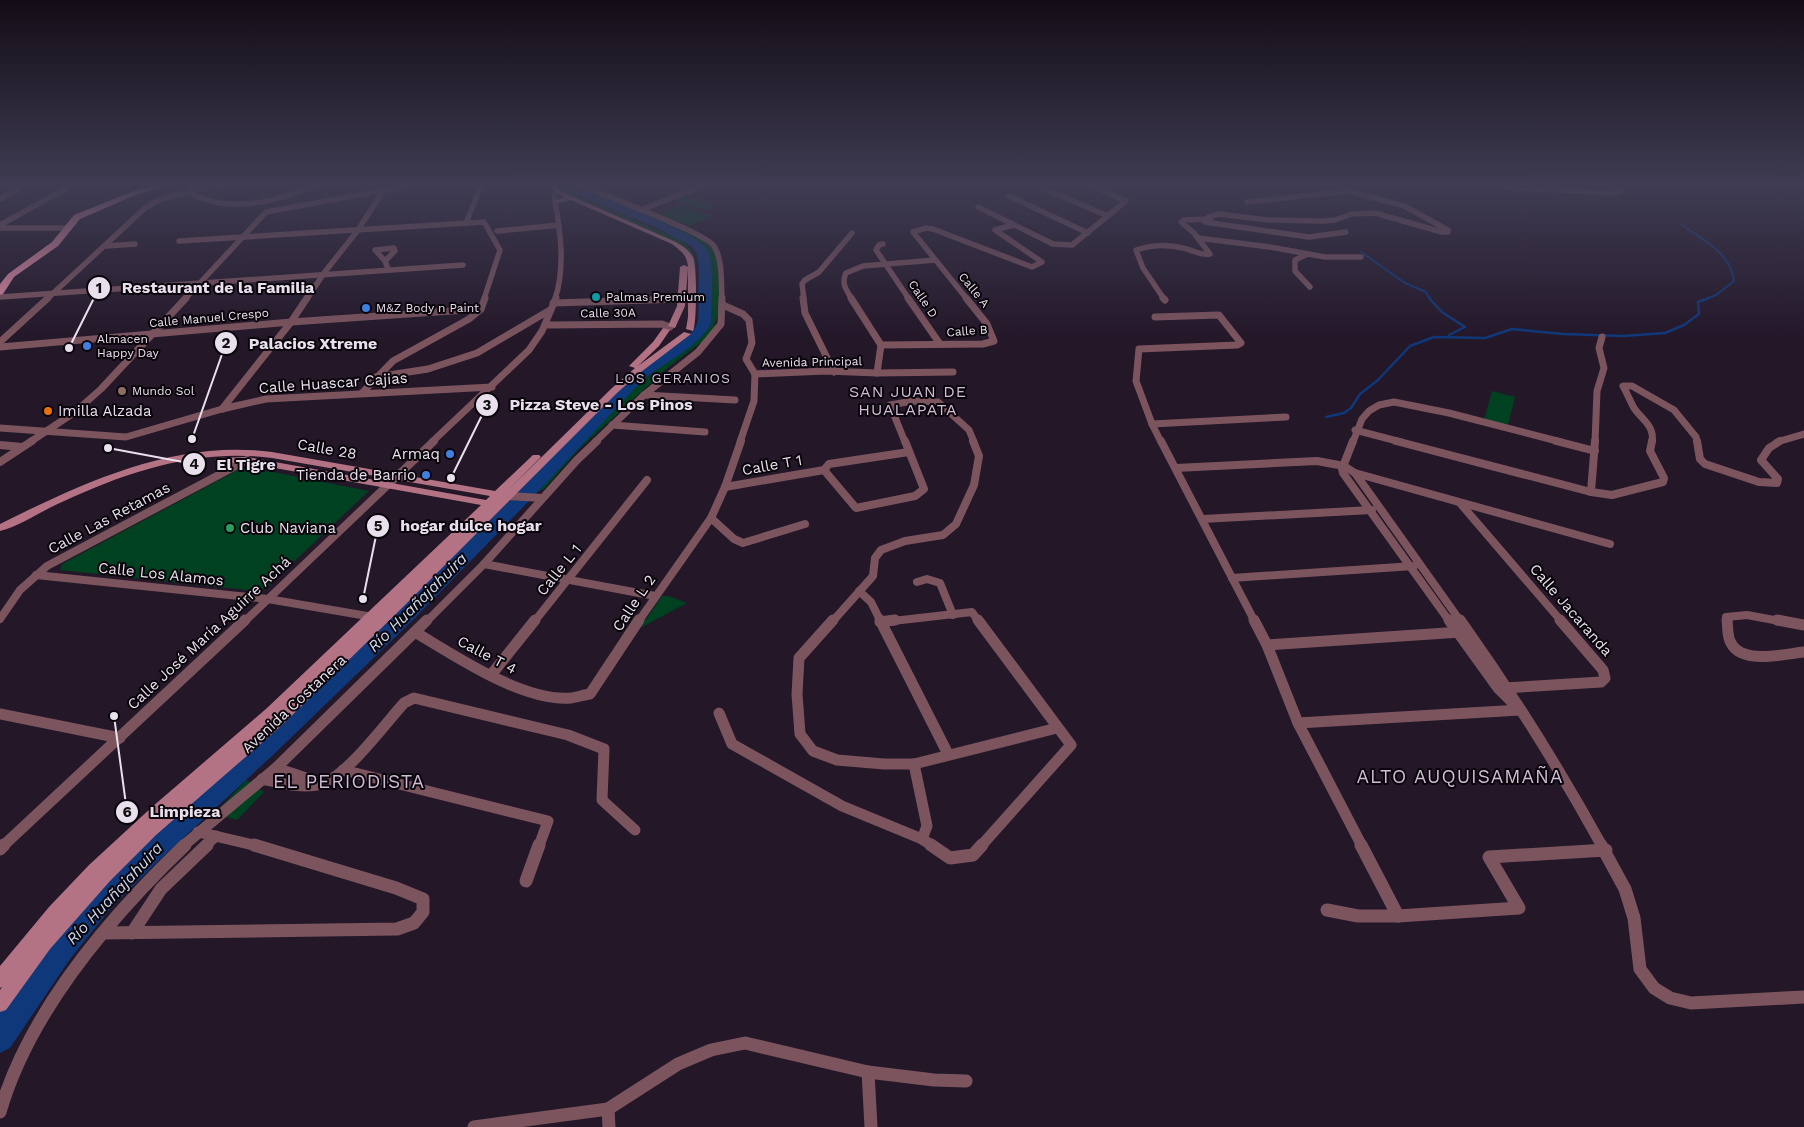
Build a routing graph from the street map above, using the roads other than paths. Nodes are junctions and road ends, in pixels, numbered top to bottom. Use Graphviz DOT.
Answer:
graph roads {
  1 [pos="243,236"];
  2 [pos="62,237"];
  3 [pos="116,237"];
  4 [pos="234,237"];
  5 [pos="353,237"];
  6 [pos="492,237"];
  7 [pos="560,237"];
  8 [pos="649,237"];
  9 [pos="659,237"];
  10 [pos="701,237"];
  11 [pos="849,237"];
  12 [pos="916,237"];
  13 [pos="953,237"];
  14 [pos="1005,237"];
  15 [pos="1037,237"];
  16 [pos="1084,237"];
  17 [pos="1198,238"];
  18 [pos="179,240"];
  19 [pos="135,244"];
  20 [pos="883,244"];
  21 [pos="106,246"];
  22 [pos="1063,246"];
  23 [pos="1308,254"];
  24 [pos="1360,257"];
  25 [pos="935,260"];
  26 [pos="385,261"];
  27 [pos="887,264"];
  28 [pos="463,265"];
  29 [pos="388,269"];
  30 [pos="324,274"];
  31 [pos="199,284"];
  32 [pos="1310,287"];
  33 [pos="0,292"];
  34 [pos="54,293"];
  35 [pos="0,297"];
  36 [pos="682,299"];
  37 [pos="1165,300"];
  38 [pos="553,303"];
  39 [pos="722,305"];
  40 [pos="480,309"];
  41 [pos="550,310"];
  42 [pos="1155,317"];
  43 [pos="291,322"];
  44 [pos="546,325"];
  45 [pos="669,328"];
  46 [pos="689,331"];
  47 [pos="152,334"];
  48 [pos="1602,337"];
  49 [pos="994,341"];
  50 [pos="0,342"];
  51 [pos="940,344"];
  52 [pos="881,345"];
  53 [pos="0,347"];
  54 [pos="834,372"];
  55 [pos="877,372"];
  56 [pos="953,372"];
  57 [pos="755,374"];
  58 [pos="376,377"];
  59 [pos="492,387"];
  60 [pos="362,393"];
  61 [pos="644,395"];
  62 [pos="735,400"];
  63 [pos="222,409"];
  64 [pos="1286,417"];
  65 [pos="1152,424"];
  66 [pos="612,426"];
  67 [pos="0,428"];
  68 [pos="1355,430"];
  69 [pos="46,432"];
  70 [pos="705,432"];
  71 [pos="1804,434"];
  72 [pos="0,445"];
  73 [pos="22,447"];
  74 [pos="1595,451"];
  75 [pos="255,452"];
  76 [pos="909,452"];
  77 [pos="247,460"];
  78 [pos="1,461"];
  79 [pos="311,462"];
  80 [pos="1344,466"];
  81 [pos="1176,468"];
  82 [pos="301,470"];
  83 [pos="824,470"];
  84 [pos="1355,473"];
  85 [pos="396,477"];
  86 [pos="114,479"];
  87 [pos="646,480"];
  88 [pos="387,486"];
  89 [pos="725,487"];
  90 [pos="1591,492"];
  91 [pos="542,498"];
  92 [pos="501,499"];
  93 [pos="1460,502"];
  94 [pos="1369,510"];
  95 [pos="1380,510"];
  96 [pos="711,518"];
  97 [pos="1203,519"];
  98 [pos="805,524"];
  99 [pos="0,528"];
  100 [pos="0,536"];
  101 [pos="1610,544"];
  102 [pos="484,564"];
  103 [pos="1420,565"];
  104 [pos="1410,566"];
  105 [pos="36,575"];
  106 [pos="1232,578"];
  107 [pos="569,580"];
  108 [pos="917,582"];
  109 [pos="859,591"];
  110 [pos="655,596"];
  111 [pos="268,599"];
  112 [pos="953,615"];
  113 [pos="0,619"];
  114 [pos="378,619"];
  115 [pos="880,622"];
  116 [pos="1804,625"];
  117 [pos="415,632"];
  118 [pos="1457,632"];
  119 [pos="1469,632"];
  120 [pos="1267,645"];
  121 [pos="1804,652"];
  122 [pos="491,675"];
  123 [pos="1503,688"];
  124 [pos="578,699"];
  125 [pos="1520,710"];
  126 [pos="719,712"];
  127 [pos="0,714"];
  128 [pos="1298,723"];
  129 [pos="1057,728"];
  130 [pos="120,738"];
  131 [pos="948,754"];
  132 [pos="914,764"];
  133 [pos="276,768"];
  134 [pos="343,770"];
  135 [pos="262,779"];
  136 [pos="323,783"];
  137 [pos="636,830"];
  138 [pos="198,832"];
  139 [pos="216,836"];
  140 [pos="922,839"];
  141 [pos="0,848"];
  142 [pos="1606,850"];
  143 [pos="526,881"];
  144 [pos="1327,910"];
  145 [pos="1398,916"];
  146 [pos="102,933"];
  147 [pos="132,933"];
  148 [pos="0,980"];
  149 [pos="1804,997"];
  150 [pos="0,1004"];
  151 [pos="868,1072"];
  152 [pos="966,1082"];
  153 [pos="608,1109"];
  154 [pos="0,1112"];
  155 [pos="474,1127"];
  156 [pos="609,1127"];
  157 [pos="871,1127"];
  1 -- 31 [label="street"];
  2 -- 33 [label="main road"];
  3 -- 21 [label="street"];
  4 -- 18 [label="street"];
  5 -- 30 [label="street"];
  6 -- 40 [label="street"];
  7 -- 38 [label="street, Calle José María Aguirre Achá"];
  8 -- 36 [label="main road, Avenida Costanera"];
  9 -- 46 [label="main road"];
  10 -- 39 [label="street"];
  11 -- 54 [label="street"];
  12 -- 25 [label="street, Calle A"];
  13 -- 14 [label="street, Calle A"];
  15 -- 22 [label="street"];
  16 -- 22 [label="street"];
  17 -- 23 [label="street"];
  17 -- 37 [label="street"];
  19 -- 21 [label="street"];
  20 -- 27 [label="street, Calle D"];
  21 -- 34 [label="street"];
  23 -- 24 [label="street"];
  23 -- 32 [label="street"];
  25 -- 27 [label="street, Avenida Principal"];
  25 -- 49 [label="street, Calle A"];
  26 -- 29 [label="street"];
  27 -- 51 [label="street, Calle D"];
  27 -- 52 [label="street, Avenida Principal"];
  28 -- 29 [label="street"];
  29 -- 30 [label="street"];
  30 -- 31 [label="street"];
  30 -- 43 [label="street"];
  31 -- 34 [label="street"];
  31 -- 47 [label="street"];
  34 -- 35 [label="street"];
  34 -- 50 [label="street"];
  36 -- 38 [label="street"];
  36 -- 45 [label="main road, Avenida Costanera"];
  38 -- 41 [label="street, Calle José María Aguirre Achá"];
  39 -- 57 [label="street"];
  39 -- 61 [label="street"];
  40 -- 43 [label="street, Calle Manuel Crespo"];
  40 -- 58 [label="street"];
  41 -- 44 [label="street, Calle José María Aguirre Achá"];
  41 -- 58 [label="street"];
  42 -- 65 [label="street"];
  43 -- 47 [label="street, Calle Manuel Crespo"];
  43 -- 63 [label="street"];
  44 -- 45 [label="street, Calle 30A"];
  44 -- 59 [label="street, Calle José María Aguirre Achá"];
  45 -- 46 [label="main road"];
  45 -- 92 [label="main road, Avenida Costanera"];
  46 -- 92 [label="main road, Avenida Costanera"];
  47 -- 53 [label="street, Calle Manuel Crespo"];
  47 -- 69 [label="street"];
  48 -- 74 [label="street"];
  49 -- 51 [label="street, Calle B"];
  51 -- 52 [label="street, Calle B"];
  52 -- 55 [label="street, Avenida Principal"];
  54 -- 55 [label="street, Avenida Principal"];
  54 -- 57 [label="street, Avenida Principal"];
  55 -- 56 [label="street"];
  57 -- 89 [label="street, Calle L 2"];
  58 -- 60 [label="street"];
  59 -- 60 [label="street, Calle Huascar Cajias"];
  59 -- 85 [label="street, Calle José María Aguirre Achá"];
  60 -- 63 [label="street, Calle Huascar Cajias"];
  61 -- 62 [label="street"];
  61 -- 66 [label="street"];
  63 -- 69 [label="street, Calle Huascar Cajias"];
  64 -- 65 [label="street"];
  65 -- 81 [label="street"];
  66 -- 70 [label="street"];
  66 -- 91 [label="street"];
  67 -- 69 [label="street, Calle Huascar Cajias"];
  68 -- 74 [label="street"];
  68 -- 80 [label="street"];
  68 -- 90 [label="street"];
  69 -- 73 [label="street"];
  71 -- 90 [label="street"];
  72 -- 73 [label="street"];
  73 -- 78 [label="street"];
  74 -- 90 [label="street"];
  75 -- 77 [label="main road"];
  75 -- 79 [label="main road, Calle 28"];
  75 -- 86 [label="main road, Calle 28"];
  76 -- 83 [label="street, Calle T 1"];
  76 -- 83 [label="street"];
  76 -- 109 [label="street"];
  77 -- 82 [label="main road, Calle 28"];
  77 -- 86 [label="main road, Calle 28"];
  77 -- 105 [label="street, Calle Las Retamas"];
  79 -- 82 [label="main road"];
  79 -- 85 [label="main road, Calle 28"];
  80 -- 81 [label="street"];
  80 -- 84 [label="street"];
  80 -- 94 [label="street"];
  81 -- 97 [label="street"];
  82 -- 88 [label="main road, Calle 28"];
  83 -- 89 [label="street, Calle T 1"];
  84 -- 93 [label="street"];
  84 -- 95 [label="street"];
  85 -- 88 [label="street, Calle José María Aguirre Achá"];
  85 -- 92 [label="main road, Calle 28"];
  86 -- 99 [label="main road, Calle 28"];
  86 -- 100 [label="main road, Calle 28"];
  87 -- 107 [label="street, Calle L 1"];
  88 -- 92 [label="main road, Calle 28"];
  88 -- 111 [label="street, Calle José María Aguirre Achá"];
  89 -- 96 [label="street, Calle L 2"];
  91 -- 92 [label="street, Calle 28"];
  91 -- 102 [label="street"];
  92 -- 114 [label="main road, Avenida Costanera"];
  93 -- 101 [label="street"];
  93 -- 123 [label="street, Calle Jacaranda"];
  94 -- 95 [label="street"];
  94 -- 97 [label="street"];
  94 -- 104 [label="street"];
  95 -- 103 [label="street"];
  96 -- 98 [label="street"];
  96 -- 110 [label="street, Calle L 2"];
  97 -- 106 [label="street"];
  102 -- 107 [label="street"];
  102 -- 117 [label="street"];
  103 -- 104 [label="street"];
  103 -- 119 [label="street"];
  104 -- 106 [label="street"];
  104 -- 118 [label="street"];
  105 -- 111 [label="street, Calle Los Alamos"];
  105 -- 113 [label="street, Calle Las Retamas"];
  106 -- 120 [label="street"];
  107 -- 110 [label="street"];
  107 -- 122 [label="street, Calle L 1"];
  108 -- 112 [label="street"];
  109 -- 115 [label="street"];
  109 -- 132 [label="street"];
  110 -- 124 [label="street, Calle L 2"];
  111 -- 114 [label="street, Calle Los Alamos"];
  111 -- 130 [label="street, Calle José María Aguirre Achá"];
  112 -- 115 [label="street"];
  112 -- 129 [label="street"];
  114 -- 148 [label="main road, Avenida Costanera"];
  114 -- 150 [label="main road, Avenida Costanera"];
  115 -- 131 [label="street"];
  116 -- 121 [label="street"];
  117 -- 122 [label="street, Calle T 4"];
  117 -- 133 [label="street"];
  118 -- 119 [label="street"];
  118 -- 120 [label="street"];
  118 -- 123 [label="street"];
  119 -- 123 [label="street"];
  120 -- 128 [label="street"];
  122 -- 124 [label="street, Calle T 4"];
  123 -- 125 [label="street"];
  125 -- 128 [label="street"];
  125 -- 142 [label="street"];
  126 -- 140 [label="street"];
  127 -- 130 [label="street"];
  128 -- 145 [label="street"];
  129 -- 131 [label="street"];
  129 -- 140 [label="street"];
  130 -- 141 [label="street, Calle José María Aguirre Achá"];
  131 -- 132 [label="street"];
  132 -- 140 [label="street"];
  133 -- 135 [label="street"];
  133 -- 136 [label="street"];
  134 -- 136 [label="street"];
  134 -- 137 [label="street"];
  134 -- 143 [label="street"];
  135 -- 136 [label="street"];
  135 -- 138 [label="street"];
  138 -- 139 [label="street"];
  138 -- 146 [label="street"];
  139 -- 147 [label="street"];
  139 -- 147 [label="street"];
  142 -- 145 [label="street"];
  142 -- 149 [label="street"];
  144 -- 145 [label="street"];
  146 -- 147 [label="street"];
  146 -- 154 [label="street"];
  151 -- 152 [label="street"];
  151 -- 153 [label="street"];
  151 -- 157 [label="street"];
  153 -- 155 [label="street"];
  153 -- 156 [label="street"];
}
